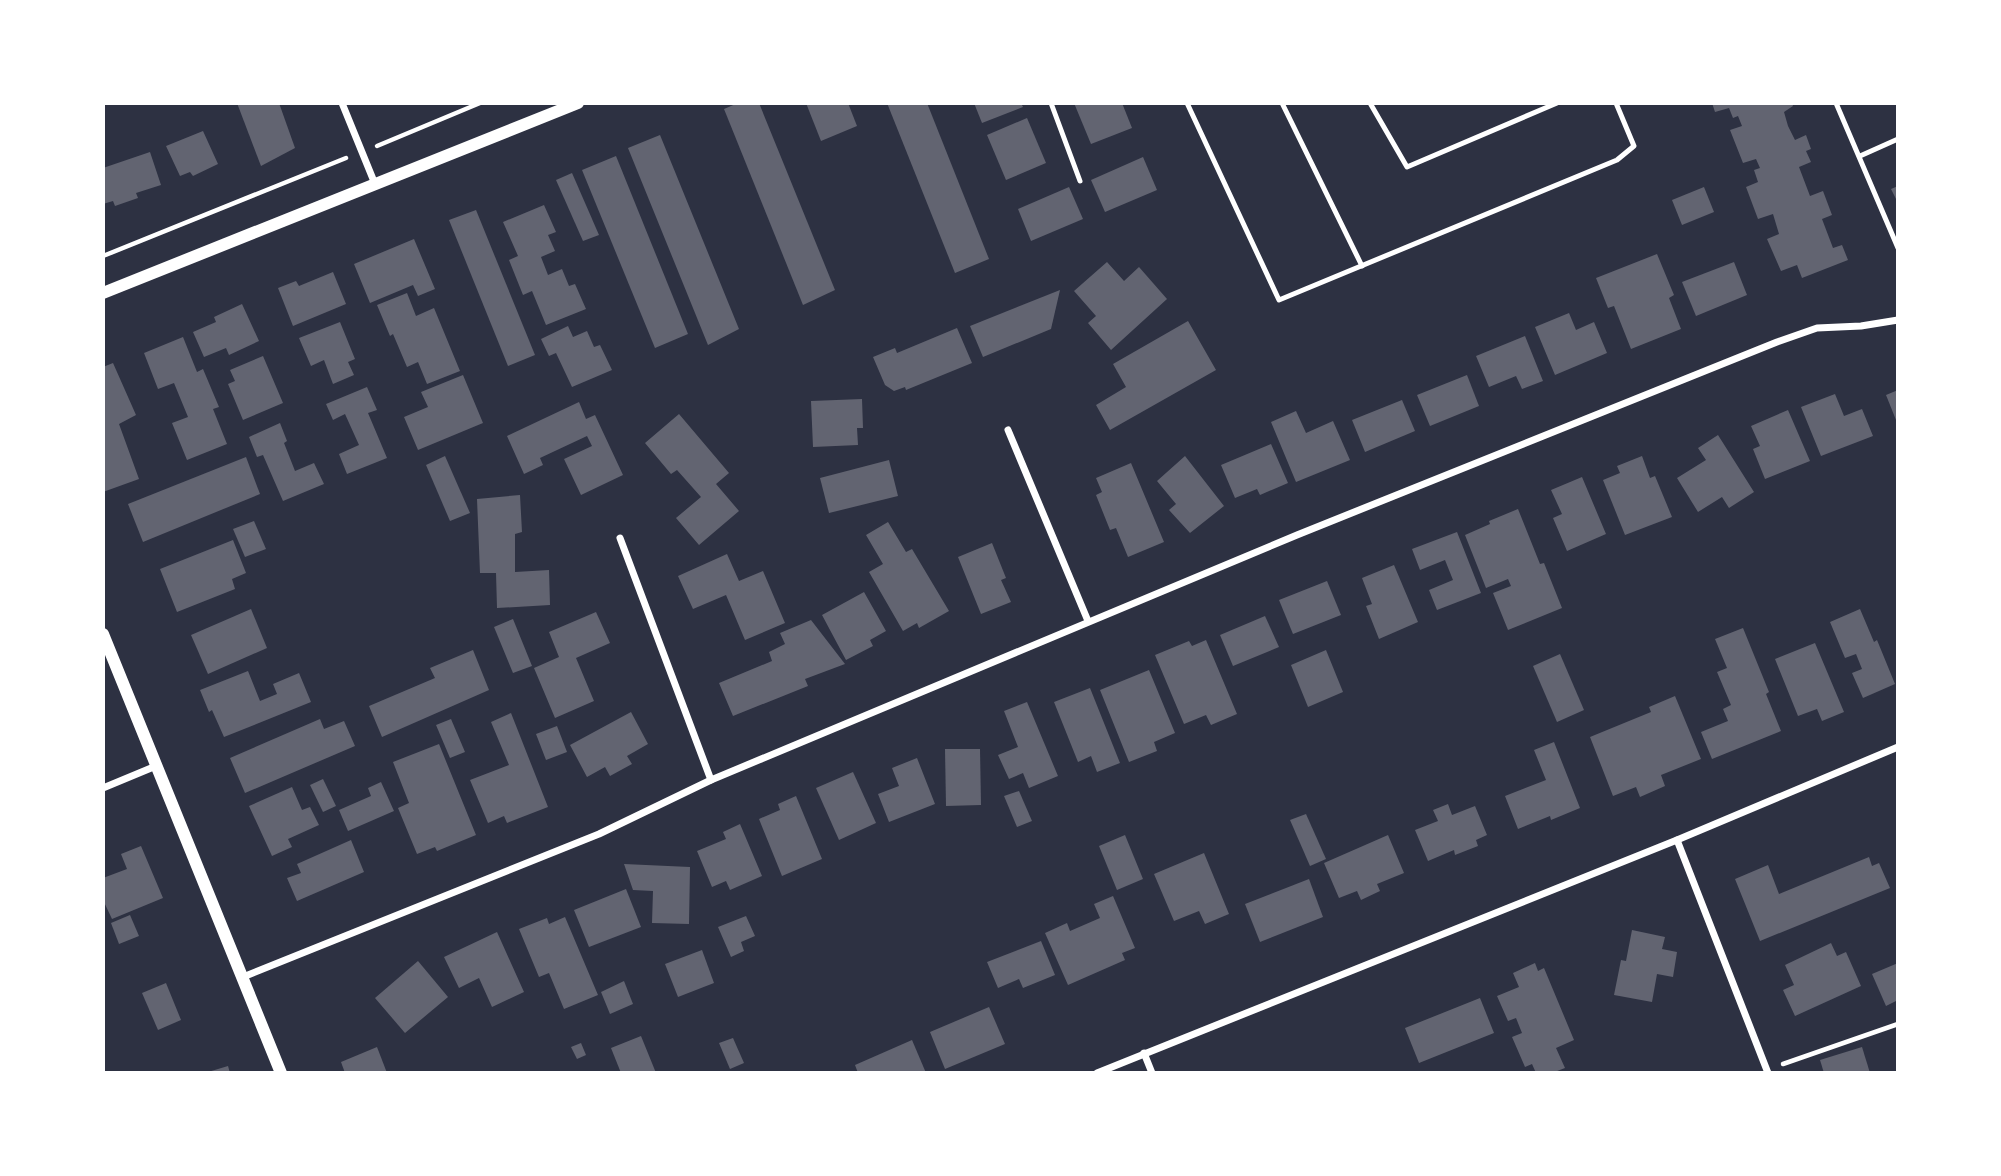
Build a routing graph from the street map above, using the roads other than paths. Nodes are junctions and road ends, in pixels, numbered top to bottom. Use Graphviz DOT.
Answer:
graph roads {
  1 [pos="342,103"];
  2 [pos="578,103"];
  3 [pos="1051,103"];
  4 [pos="1187,103"];
  5 [pos="1282,103"];
  6 [pos="1370,103"];
  7 [pos="1558,103"];
  8 [pos="1616,103"];
  9 [pos="1836,103"];
  10 [pos="1898,139"];
  11 [pos="1860,156"];
  12 [pos="1080,181"];
  13 [pos="376,185"];
  14 [pos="1898,248"];
  15 [pos="1362,266"];
  16 [pos="103,293"];
  17 [pos="1898,320"];
  18 [pos="1008,430"];
  19 [pos="620,538"];
  20 [pos="1088,621"];
  21 [pos="103,634"];
  22 [pos="1898,747"];
  23 [pos="156,766"];
  24 [pos="711,780"];
  25 [pos="103,788"];
  26 [pos="1677,840"];
  27 [pos="243,977"];
  28 [pos="1144,1054"];
  29 [pos="1768,1071"];
  30 [pos="281,1073"];
  31 [pos="1097,1073"];
  32 [pos="1152,1073"];
  1 -- 13 [label="street"];
  2 -- 13 [label="street"];
  3 -- 12 [label="lane"];
  4 -- 15 [label="lane"];
  5 -- 15 [label="lane"];
  6 -- 7 [label="lane"];
  8 -- 15 [label="lane"];
  9 -- 11 [label="lane"];
  10 -- 11 [label="lane"];
  11 -- 14 [label="lane"];
  13 -- 16 [label="street"];
  17 -- 20 [label="street"];
  18 -- 20 [label="street"];
  19 -- 24 [label="street"];
  20 -- 24 [label="street"];
  21 -- 23 [label="street"];
  22 -- 26 [label="street"];
  23 -- 25 [label="street"];
  23 -- 27 [label="street"];
  24 -- 27 [label="street"];
  26 -- 28 [label="street"];
  26 -- 29 [label="street"];
  27 -- 30 [label="street"];
  28 -- 31 [label="street"];
  28 -- 32 [label="street"];
}
